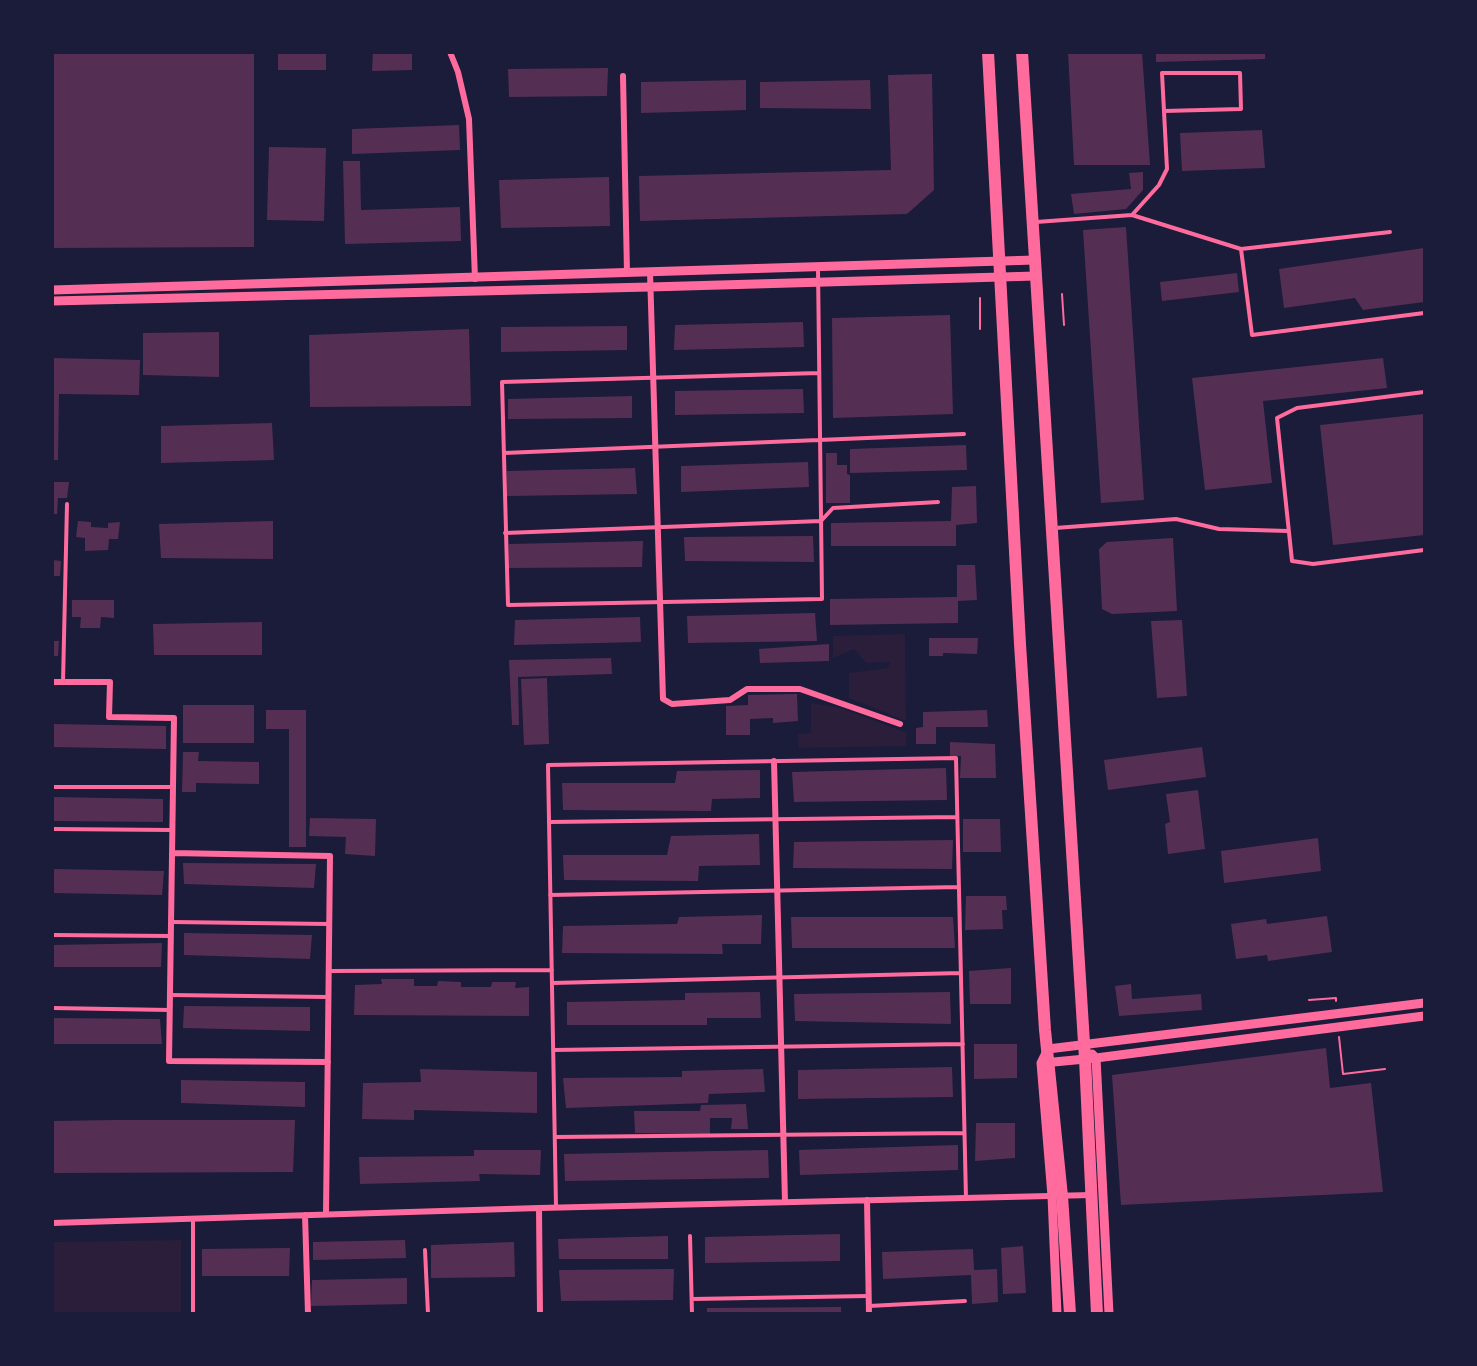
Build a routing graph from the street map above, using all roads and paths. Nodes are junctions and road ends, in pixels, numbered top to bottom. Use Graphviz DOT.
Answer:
graph roads {
  1 [pos="450,52"];
  2 [pos="988,52"];
  3 [pos="1022,52"];
  4 [pos="623,76"];
  5 [pos="1164,111"];
  6 [pos="1132,215"];
  7 [pos="1032,222"];
  8 [pos="1390,232"];
  9 [pos="1241,249"];
  10 [pos="1035,260"];
  11 [pos="999,262"];
  12 [pos="818,268"];
  13 [pos="650,272"];
  14 [pos="627,273"];
  15 [pos="1036,276"];
  16 [pos="1001,277"];
  17 [pos="475,279"];
  18 [pos="818,282"];
  19 [pos="650,287"];
  20 [pos="52,290"];
  21 [pos="1062,294"];
  22 [pos="980,298"];
  23 [pos="52,301"];
  24 [pos="1425,313"];
  25 [pos="1064,325"];
  26 [pos="980,328"];
  27 [pos="819,374"];
  28 [pos="654,378"];
  29 [pos="1425,392"];
  30 [pos="964,434"];
  31 [pos="820,440"];
  32 [pos="656,447"];
  33 [pos="504,453"];
  34 [pos="938,502"];
  35 [pos="67,504"];
  36 [pos="821,521"];
  37 [pos="658,527"];
  38 [pos="1051,528"];
  39 [pos="1288,531"];
  40 [pos="505,533"];
  41 [pos="1425,550"];
  42 [pos="660,602"];
  43 [pos="52,682"];
  44 [pos="63,682"];
  45 [pos="900,724"];
  46 [pos="774,761"];
  47 [pos="52,787"];
  48 [pos="173,787"];
  49 [pos="957,817"];
  50 [pos="775,819"];
  51 [pos="549,822"];
  52 [pos="52,830"];
  53 [pos="172,830"];
  54 [pos="172,853"];
  55 [pos="959,887"];
  56 [pos="776,890"];
  57 [pos="550,895"];
  58 [pos="171,922"];
  59 [pos="329,924"];
  60 [pos="52,935"];
  61 [pos="171,936"];
  62 [pos="552,970"];
  63 [pos="329,971"];
  64 [pos="961,973"];
  65 [pos="779,978"];
  66 [pos="552,983"];
  67 [pos="170,995"];
  68 [pos="329,998"];
  69 [pos="1425,1003"];
  70 [pos="52,1008"];
  71 [pos="170,1010"];
  72 [pos="1425,1016"];
  73 [pos="964,1044"];
  74 [pos="1084,1045"];
  75 [pos="782,1046"];
  76 [pos="1048,1049"];
  77 [pos="553,1050"];
  78 [pos="1090,1059"];
  79 [pos="328,1062"];
  80 [pos="1045,1063"];
  81 [pos="964,1133"];
  82 [pos="783,1136"];
  83 [pos="555,1137"];
  84 [pos="1097,1195"];
  85 [pos="1057,1196"];
  86 [pos="966,1199"];
  87 [pos="867,1200"];
  88 [pos="785,1202"];
  89 [pos="539,1208"];
  90 [pos="556,1208"];
  91 [pos="326,1214"];
  92 [pos="305,1215"];
  93 [pos="193,1218"];
  94 [pos="52,1223"];
  95 [pos="690,1236"];
  96 [pos="425,1250"];
  97 [pos="868,1296"];
  98 [pos="692,1299"];
  99 [pos="965,1301"];
  100 [pos="868,1306"];
  101 [pos="194,1314"];
  102 [pos="308,1314"];
  103 [pos="428,1314"];
  104 [pos="540,1314"];
  105 [pos="692,1314"];
  106 [pos="869,1314"];
  107 [pos="1057,1314"];
  108 [pos="1070,1314"];
  109 [pos="1097,1314"];
  110 [pos="1109,1314"];
  1 -- 17 [label="street"];
  2 -- 11 [label="main road"];
  3 -- 7 [label="main road"];
  4 -- 14 [label="street"];
  5 -- 5 [label="lane"];
  5 -- 6 [label="lane"];
  6 -- 7 [label="lane"];
  6 -- 9 [label="lane"];
  7 -- 10 [label="main road"];
  8 -- 9 [label="lane"];
  9 -- 24 [label="lane"];
  10 -- 11 [label="street"];
  10 -- 15 [label="main road"];
  11 -- 12 [label="street"];
  11 -- 16 [label="main road"];
  12 -- 13 [label="street"];
  12 -- 18 [label="lane"];
  13 -- 14 [label="street"];
  13 -- 19 [label="street"];
  14 -- 17 [label="street"];
  15 -- 16 [label="street"];
  15 -- 38 [label="main road"];
  16 -- 18 [label="street"];
  16 -- 76 [label="main road"];
  17 -- 20 [label="street"];
  18 -- 19 [label="street"];
  18 -- 27 [label="lane"];
  19 -- 23 [label="street"];
  19 -- 28 [label="street"];
  21 -- 25 [label="path"];
  22 -- 26 [label="path"];
  27 -- 28 [label="lane"];
  27 -- 31 [label="lane"];
  28 -- 32 [label="street"];
  28 -- 33 [label="lane"];
  29 -- 39 [label="lane"];
  30 -- 31 [label="lane"];
  31 -- 32 [label="lane"];
  31 -- 36 [label="lane"];
  32 -- 33 [label="lane"];
  32 -- 37 [label="street"];
  33 -- 40 [label="lane"];
  34 -- 36 [label="lane"];
  35 -- 44 [label="lane"];
  36 -- 37 [label="lane"];
  36 -- 42 [label="lane"];
  37 -- 40 [label="lane"];
  37 -- 42 [label="street"];
  38 -- 39 [label="lane"];
  38 -- 74 [label="main road"];
  39 -- 41 [label="lane"];
  40 -- 42 [label="lane"];
  42 -- 45 [label="street"];
  43 -- 44 [label="street"];
  44 -- 48 [label="street"];
  46 -- 49 [label="lane"];
  46 -- 50 [label="street"];
  46 -- 51 [label="lane"];
  47 -- 48 [label="lane"];
  48 -- 53 [label="street"];
  49 -- 50 [label="lane"];
  49 -- 55 [label="lane"];
  50 -- 51 [label="lane"];
  50 -- 56 [label="street"];
  51 -- 57 [label="lane"];
  52 -- 53 [label="lane"];
  53 -- 54 [label="street"];
  54 -- 58 [label="street"];
  54 -- 59 [label="street"];
  55 -- 56 [label="lane"];
  55 -- 64 [label="lane"];
  56 -- 57 [label="lane"];
  56 -- 65 [label="street"];
  57 -- 62 [label="lane"];
  58 -- 59 [label="lane"];
  58 -- 61 [label="street"];
  59 -- 63 [label="street"];
  60 -- 61 [label="lane"];
  61 -- 67 [label="street"];
  62 -- 63 [label="lane"];
  62 -- 66 [label="lane"];
  63 -- 68 [label="street"];
  64 -- 65 [label="lane"];
  64 -- 73 [label="lane"];
  65 -- 66 [label="lane"];
  65 -- 75 [label="street"];
  66 -- 77 [label="lane"];
  67 -- 68 [label="lane"];
  67 -- 71 [label="street"];
  68 -- 79 [label="street"];
  69 -- 74 [label="street"];
  70 -- 71 [label="lane"];
  71 -- 79 [label="street"];
  72 -- 78 [label="street"];
  73 -- 75 [label="lane"];
  73 -- 81 [label="lane"];
  74 -- 76 [label="street"];
  74 -- 78 [label="main road"];
  75 -- 77 [label="lane"];
  75 -- 82 [label="street"];
  76 -- 80 [label="main road"];
  77 -- 83 [label="lane"];
  78 -- 80 [label="street"];
  78 -- 84 [label="main road"];
  79 -- 91 [label="street"];
  80 -- 85 [label="main road"];
  81 -- 82 [label="lane"];
  81 -- 86 [label="lane"];
  82 -- 83 [label="lane"];
  82 -- 88 [label="street"];
  83 -- 90 [label="lane"];
  84 -- 85 [label="street"];
  84 -- 109 [label="main road"];
  84 -- 110 [label="street"];
  85 -- 86 [label="street"];
  85 -- 107 [label="street"];
  85 -- 108 [label="main road"];
  86 -- 87 [label="street"];
  87 -- 88 [label="street"];
  87 -- 97 [label="street"];
  88 -- 90 [label="street"];
  89 -- 90 [label="street"];
  89 -- 91 [label="street"];
  89 -- 104 [label="street"];
  91 -- 92 [label="street"];
  92 -- 93 [label="street"];
  92 -- 102 [label="street"];
  93 -- 94 [label="street"];
  93 -- 101 [label="lane"];
  95 -- 98 [label="lane"];
  96 -- 103 [label="lane"];
  97 -- 98 [label="lane"];
  97 -- 100 [label="street"];
  98 -- 105 [label="lane"];
  99 -- 100 [label="lane"];
  100 -- 106 [label="street"];
}
